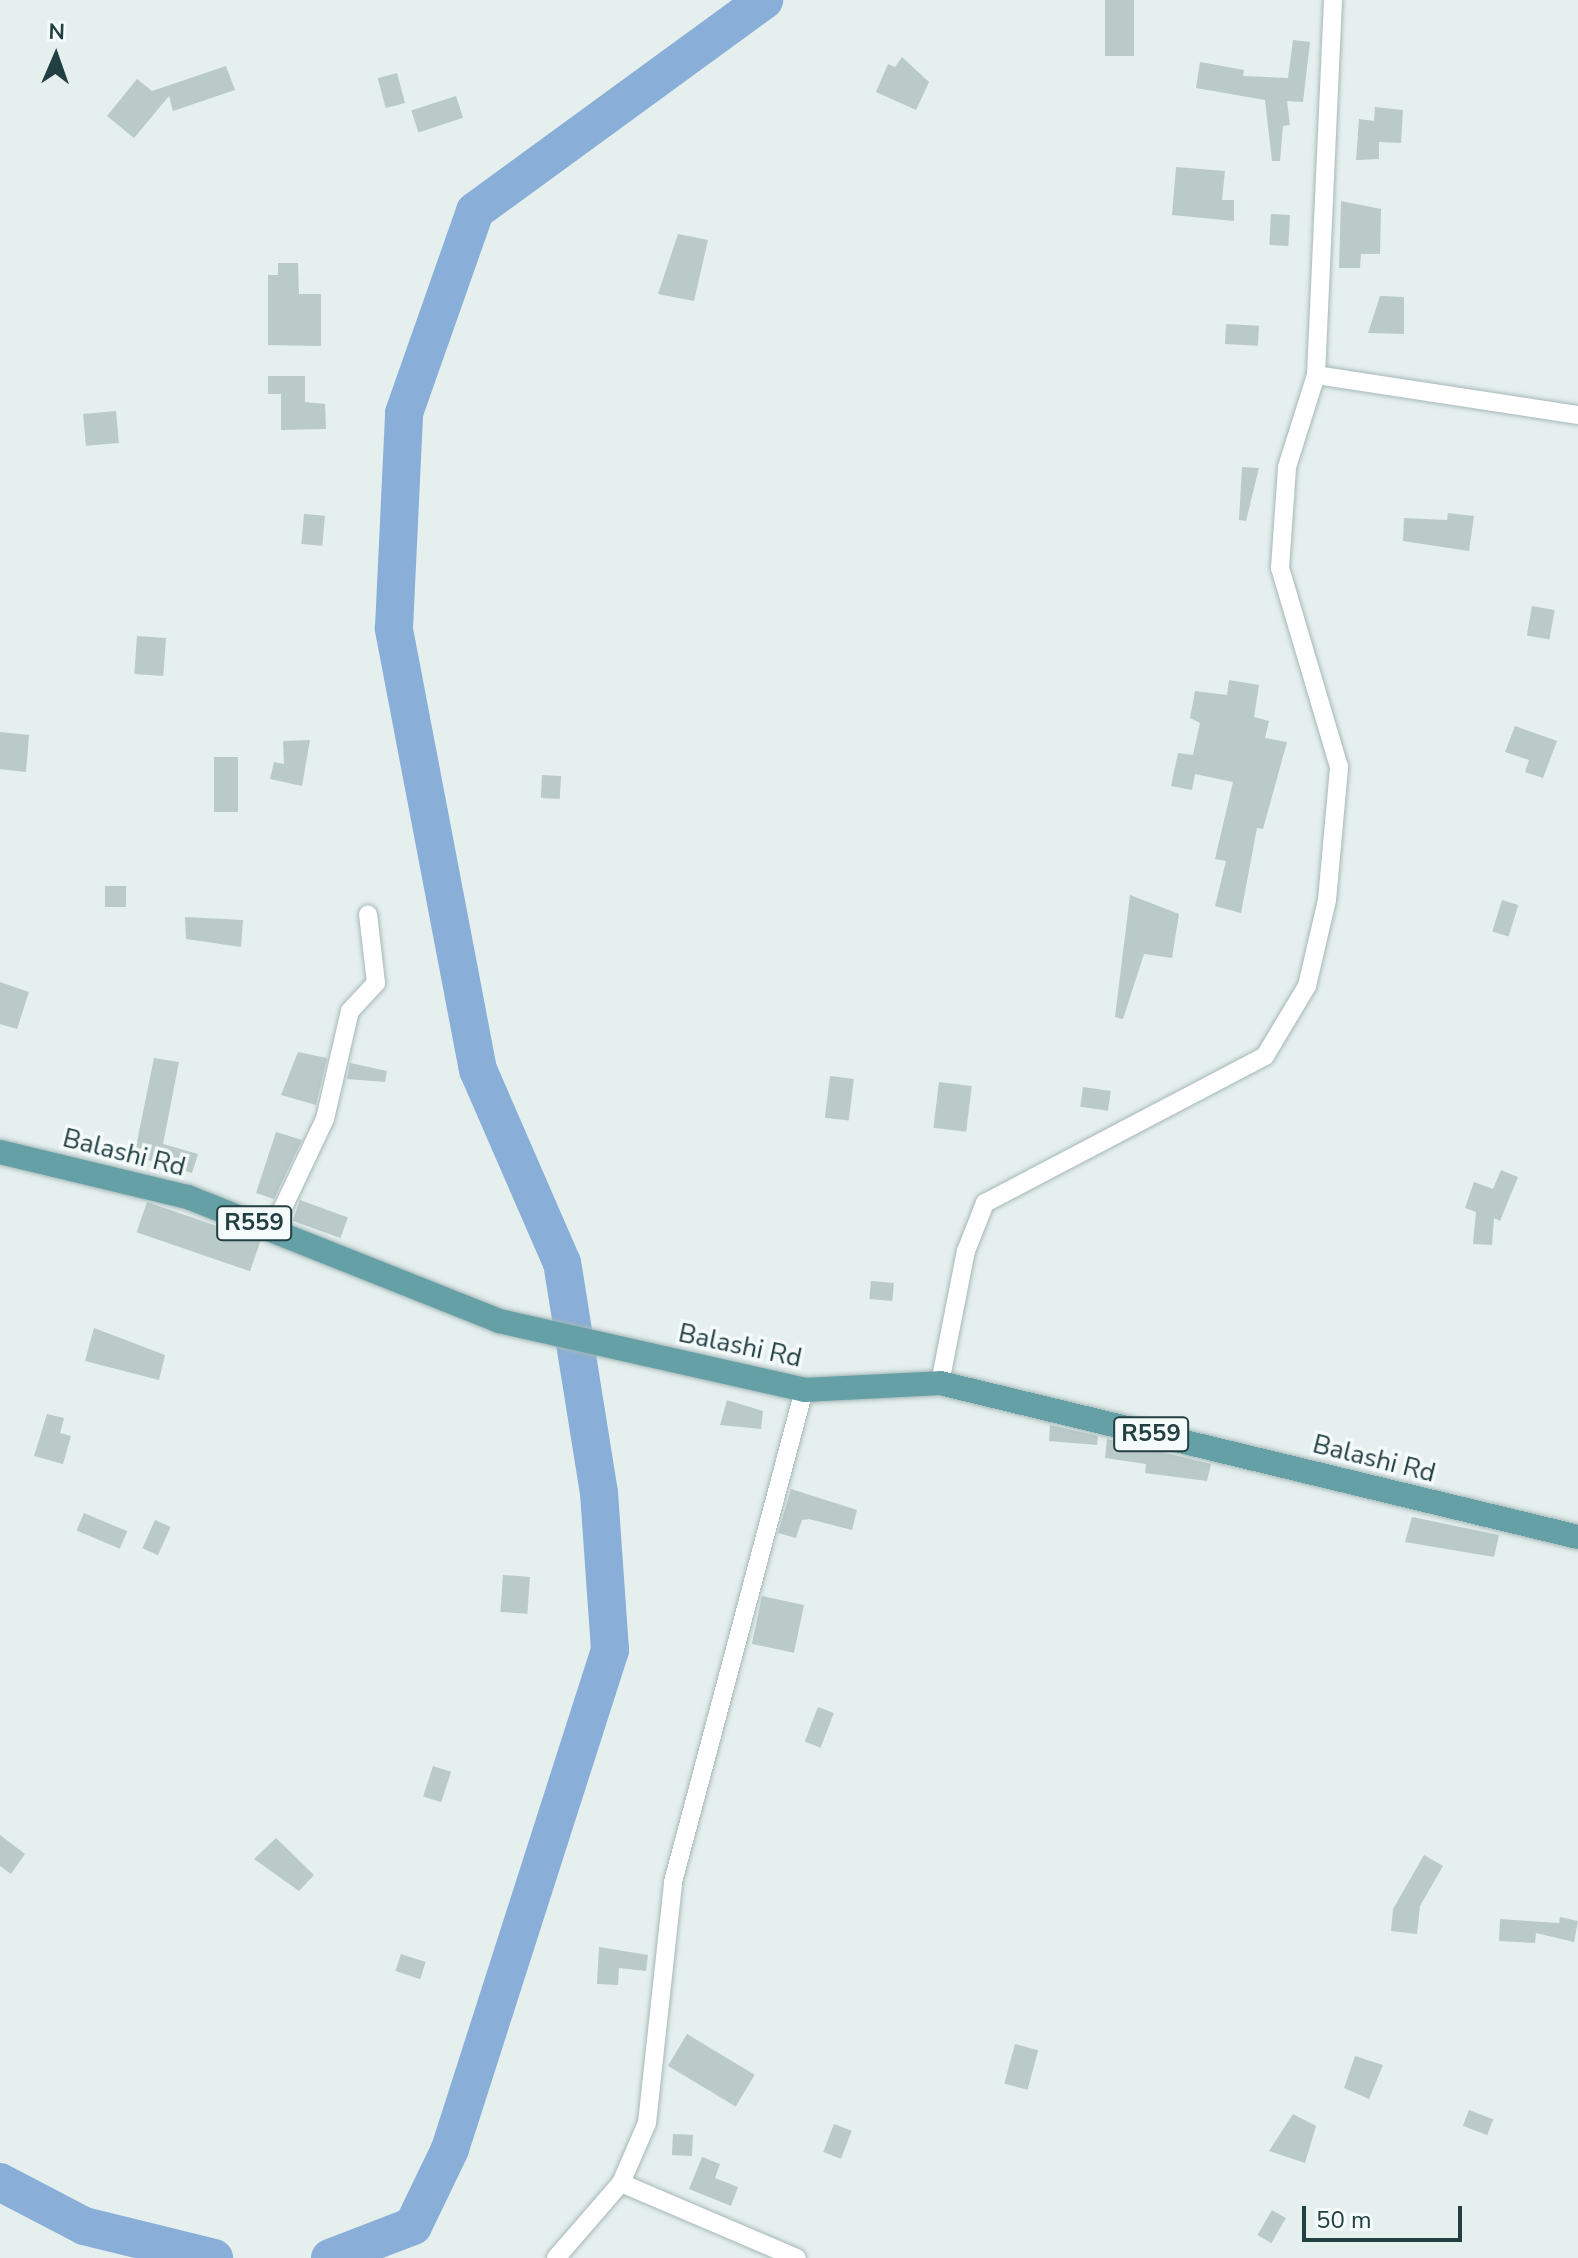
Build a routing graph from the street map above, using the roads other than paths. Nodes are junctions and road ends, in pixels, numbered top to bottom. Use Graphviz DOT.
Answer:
graph roads {
  1 [pos="1333,0"];
  2 [pos="1316,375"];
  3 [pos="1578,415"];
  4 [pos="368,914"];
  5 [pos="0,1152"];
  6 [pos="272,1231"];
  7 [pos="940,1383"];
  8 [pos="804,1390"];
  9 [pos="1578,1537"];
  10 [pos="621,2183"];
  11 [pos="556,2258"];
  12 [pos="797,2258"];
  1 -- 2 [label="street"];
  2 -- 3 [label="street"];
  2 -- 7 [label="street"];
  4 -- 6 [label="street"];
  5 -- 6 [label="main road, Balashi Rd / R559"];
  6 -- 8 [label="main road, Balashi Rd / R559"];
  7 -- 8 [label="main road, Balashi Rd / R559"];
  7 -- 9 [label="main road, Balashi Rd / R559"];
  8 -- 10 [label="street"];
  10 -- 11 [label="street"];
  10 -- 12 [label="street"];
}
